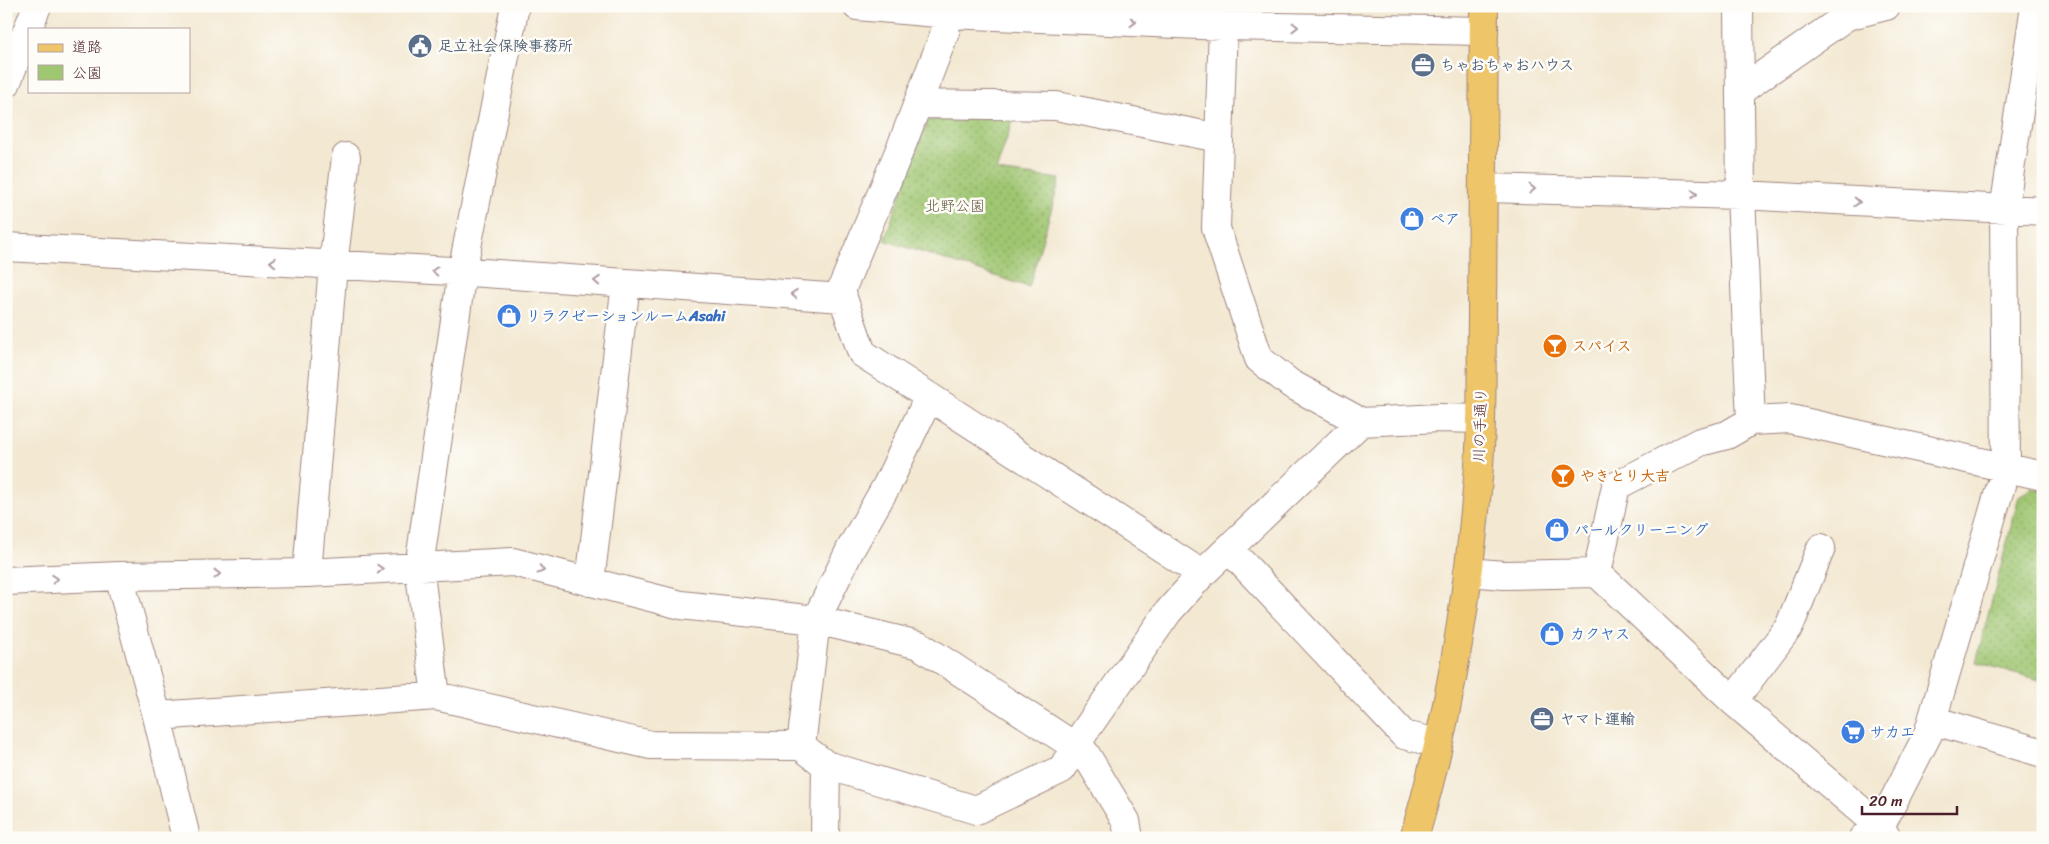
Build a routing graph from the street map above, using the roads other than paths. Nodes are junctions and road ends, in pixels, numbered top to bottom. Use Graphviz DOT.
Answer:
graph roads {
  1 [pos="37,6"];
  2 [pos="515,6"];
  3 [pos="857,6"];
  4 [pos="1739,6"];
  5 [pos="1886,6"];
  6 [pos="2035,6"];
  7 [pos="949,10"];
  8 [pos="1484,19"];
  9 [pos="1223,26"];
  10 [pos="28,28"];
  11 [pos="28,29"];
  12 [pos="6,84"];
  13 [pos="1740,92"];
  14 [pos="918,104"];
  15 [pos="1219,138"];
  16 [pos="346,157"];
  17 [pos="1483,188"];
  18 [pos="1741,195"];
  19 [pos="2004,210"];
  20 [pos="2043,211"];
  21 [pos="6,247"];
  22 [pos="333,266"];
  23 [pos="462,272"];
  24 [pos="626,283"];
  25 [pos="843,298"];
  26 [pos="929,397"];
  27 [pos="1480,419"];
  28 [pos="1752,421"];
  29 [pos="1361,422"];
  30 [pos="2006,468"];
  31 [pos="2043,476"];
  32 [pos="1821,548"];
  33 [pos="1229,549"];
  34 [pos="420,567"];
  35 [pos="1468,572"];
  36 [pos="307,573"];
  37 [pos="1597,573"];
  38 [pos="1202,574"];
  39 [pos="119,576"];
  40 [pos="6,581"];
  41 [pos="590,582"];
  42 [pos="816,620"];
  43 [pos="436,696"];
  44 [pos="1733,701"];
  45 [pos="157,716"];
  46 [pos="1932,720"];
  47 [pos="1438,743"];
  48 [pos="801,746"];
  49 [pos="1076,747"];
  50 [pos="2043,753"];
  51 [pos="826,765"];
  52 [pos="1877,834"];
  53 [pos="186,838"];
  54 [pos="825,838"];
  55 [pos="1129,838"];
  56 [pos="1414,838"];
  1 -- 10 [label="street"];
  2 -- 23 [label="street"];
  3 -- 7 [label="street"];
  4 -- 13 [label="street"];
  5 -- 13 [label="street"];
  6 -- 19 [label="street"];
  7 -- 9 [label="street, one-way"];
  7 -- 14 [label="street"];
  9 -- 8 [label="street, one-way"];
  8 -- 17 [label="main road, 川の手通り"];
  9 -- 15 [label="street"];
  11 -- 12 [label="street"];
  13 -- 18 [label="street"];
  14 -- 15 [label="street"];
  14 -- 25 [label="street"];
  15 -- 29 [label="street"];
  16 -- 22 [label="street"];
  17 -- 18 [label="street, one-way"];
  17 -- 27 [label="main road, 川の手通り"];
  18 -- 19 [label="street, one-way"];
  18 -- 28 [label="street"];
  19 -- 20 [label="street"];
  19 -- 30 [label="street"];
  22 -- 21 [label="street, one-way"];
  23 -- 22 [label="street, one-way"];
  22 -- 36 [label="street"];
  24 -- 23 [label="street, one-way"];
  23 -- 34 [label="street"];
  25 -- 24 [label="street, one-way"];
  24 -- 41 [label="street"];
  25 -- 26 [label="street"];
  26 -- 38 [label="street"];
  26 -- 42 [label="street"];
  27 -- 29 [label="street"];
  27 -- 35 [label="main road, 川の手通り"];
  28 -- 30 [label="street"];
  28 -- 37 [label="street"];
  29 -- 33 [label="street"];
  30 -- 31 [label="street"];
  30 -- 46 [label="street"];
  32 -- 44 [label="street"];
  33 -- 38 [label="street"];
  33 -- 47 [label="street"];
  36 -- 34 [label="street, one-way"];
  34 -- 41 [label="street, one-way"];
  34 -- 43 [label="street"];
  35 -- 37 [label="street"];
  35 -- 47 [label="main road, 川の手通り"];
  39 -- 36 [label="street, one-way"];
  37 -- 44 [label="street"];
  38 -- 49 [label="street"];
  40 -- 39 [label="street, one-way"];
  39 -- 45 [label="street"];
  41 -- 42 [label="street"];
  42 -- 48 [label="street"];
  42 -- 49 [label="street"];
  43 -- 45 [label="street"];
  43 -- 48 [label="street"];
  44 -- 52 [label="street"];
  45 -- 53 [label="street"];
  46 -- 50 [label="street"];
  46 -- 52 [label="street"];
  47 -- 56 [label="main road, 川の手通り"];
  48 -- 51 [label="street"];
  49 -- 51 [label="street"];
  49 -- 55 [label="street"];
  51 -- 54 [label="street"];
}
